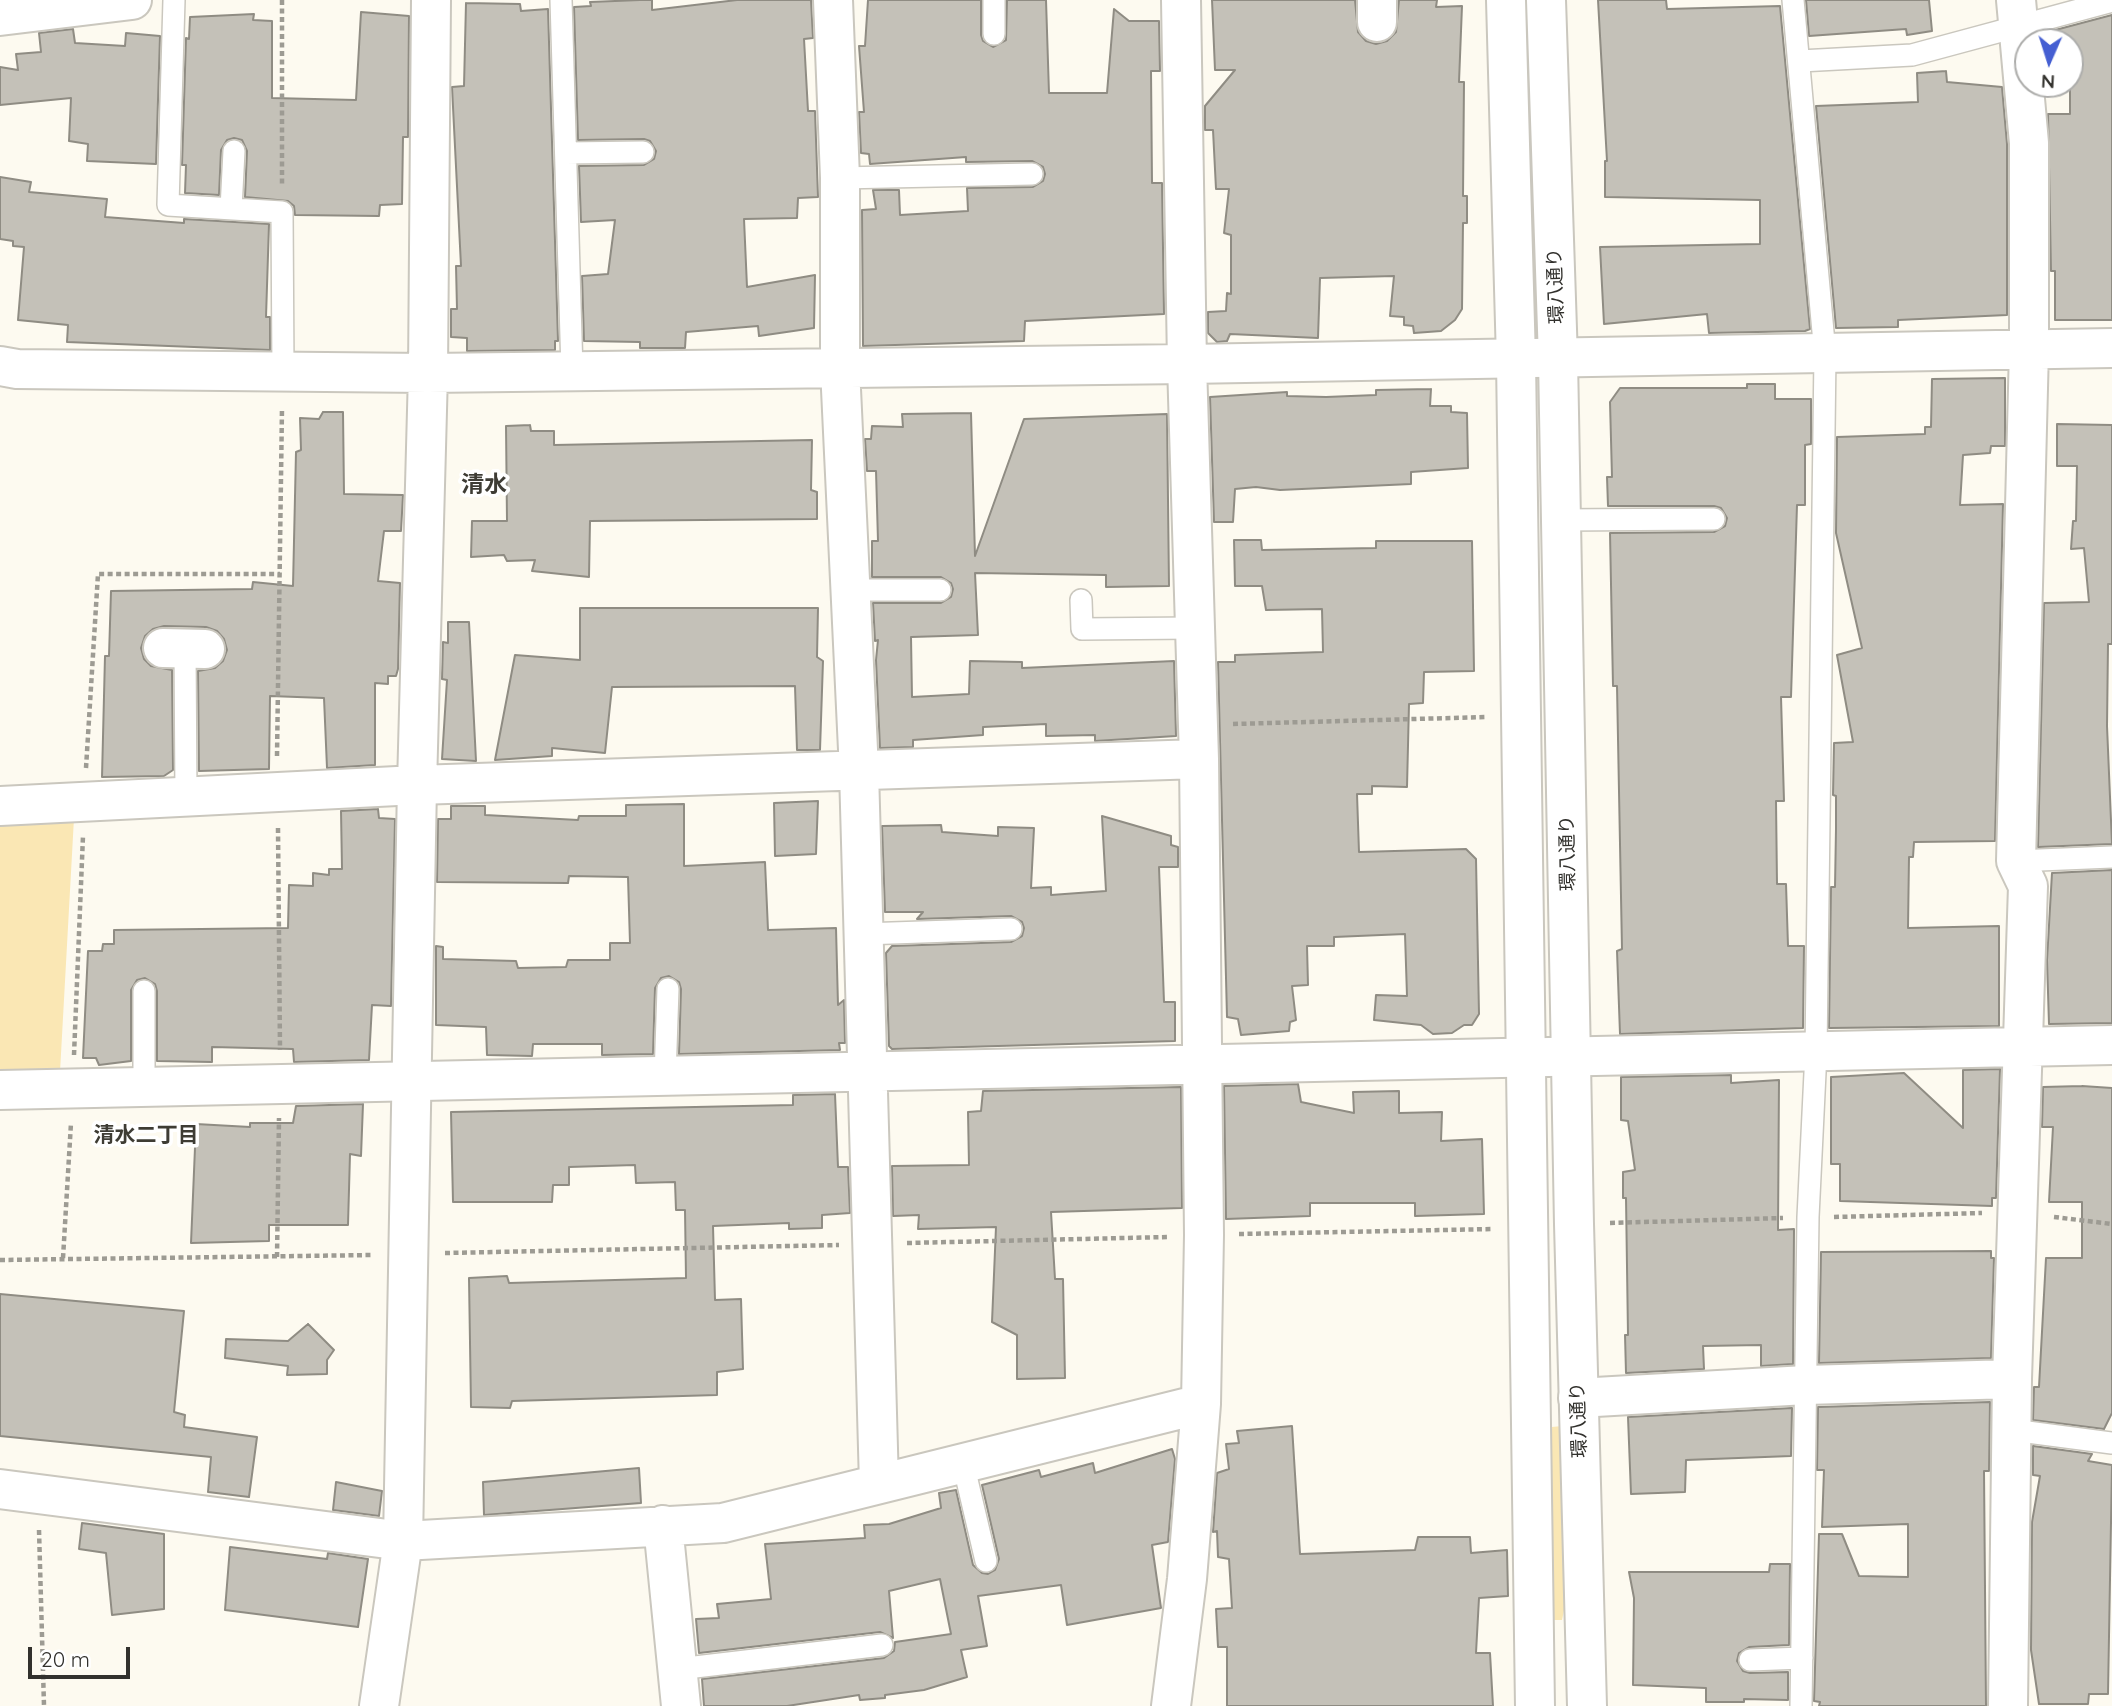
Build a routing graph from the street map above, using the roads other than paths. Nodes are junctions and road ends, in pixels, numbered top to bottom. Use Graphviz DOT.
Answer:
graph roads {
  1 [pos="132,0"];
  2 [pos="174,0"];
  3 [pos="431,0"];
  4 [pos="561,0"];
  5 [pos="833,0"];
  6 [pos="994,0"];
  7 [pos="1181,0"];
  8 [pos="1506,0"];
  9 [pos="1546,0"];
  10 [pos="1793,0"];
  11 [pos="2112,1"];
  12 [pos="2017,13"];
  13 [pos="0,16"];
  14 [pos="994,34"];
  15 [pos="1801,61"];
  16 [pos="234,151"];
  17 [pos="643,152"];
  18 [pos="566,153"];
  19 [pos="1032,174"];
  20 [pos="840,178"];
  21 [pos="231,209"];
  22 [pos="2112,348"];
  23 [pos="2029,349"];
  24 [pos="1825,354"];
  25 [pos="1558,359"];
  26 [pos="1516,360"];
  27 [pos="1187,364"];
  28 [pos="0,366"];
  29 [pos="840,368"];
  30 [pos="572,371"];
  31 [pos="283,372"];
  32 [pos="428,373"];
  33 [pos="1714,519"];
  34 [pos="1560,520"];
  35 [pos="850,590"];
  36 [pos="940,590"];
  37 [pos="1081,600"];
  38 [pos="1194,628"];
  39 [pos="184,649"];
  40 [pos="1198,742"];
  41 [pos="859,771"];
  42 [pos="416,785"];
  43 [pos="186,796"];
  44 [pos="0,806"];
  45 [pos="2112,858"];
  46 [pos="2016,861"];
  47 [pos="1011,929"];
  48 [pos="862,934"];
  49 [pos="668,989"];
  50 [pos="144,991"];
  51 [pos="2112,1045"];
  52 [pos="2024,1047"];
  53 [pos="1816,1052"];
  54 [pos="1528,1057"];
  55 [pos="1572,1057"];
  56 [pos="1201,1067"];
  57 [pos="866,1074"];
  58 [pos="665,1077"];
  59 [pos="411,1083"];
  60 [pos="144,1087"];
  61 [pos="0,1090"];
  62 [pos="2012,1379"];
  63 [pos="1805,1385"];
  64 [pos="1578,1398"];
  65 [pos="1201,1404"];
  66 [pos="2012,1430"];
  67 [pos="2112,1443"];
  68 [pos="962,1463"];
  69 [pos="879,1484"];
  70 [pos="0,1489"];
  71 [pos="663,1525"];
  72 [pos="403,1541"];
  73 [pos="986,1561"];
  74 [pos="882,1644"];
  75 [pos="1802,1658"];
  76 [pos="1750,1660"];
  77 [pos="678,1669"];
  78 [pos="379,1706"];
  79 [pos="681,1706"];
  80 [pos="1171,1706"];
  81 [pos="1535,1706"];
  82 [pos="1587,1706"];
  83 [pos="1801,1706"];
  84 [pos="2008,1706"];
  1 -- 13 [label="street"];
  2 -- 21 [label="lane"];
  3 -- 32 [label="street"];
  4 -- 18 [label="lane"];
  5 -- 20 [label="street"];
  6 -- 14 [label="lane"];
  7 -- 27 [label="street"];
  8 -- 26 [label="street"];
  9 -- 25 [label="street, 環八通り"];
  10 -- 15 [label="lane"];
  11 -- 12 [label="lane"];
  12 -- 15 [label="lane"];
  12 -- 23 [label="street"];
  15 -- 24 [label="lane"];
  16 -- 21 [label="lane"];
  17 -- 18 [label="lane"];
  18 -- 30 [label="lane"];
  19 -- 20 [label="lane"];
  20 -- 29 [label="street"];
  21 -- 31 [label="lane"];
  22 -- 23 [label="street"];
  23 -- 24 [label="street"];
  23 -- 46 [label="street"];
  24 -- 25 [label="street"];
  24 -- 53 [label="lane"];
  25 -- 26 [label="street"];
  25 -- 34 [label="street, 環八通り"];
  26 -- 27 [label="street"];
  26 -- 54 [label="street"];
  27 -- 29 [label="street"];
  27 -- 38 [label="street"];
  28 -- 31 [label="street"];
  29 -- 30 [label="street"];
  29 -- 35 [label="street"];
  30 -- 32 [label="street"];
  31 -- 32 [label="street"];
  32 -- 42 [label="street"];
  33 -- 34 [label="lane"];
  34 -- 55 [label="street, 環八通り"];
  35 -- 36 [label="lane"];
  35 -- 41 [label="street"];
  37 -- 38 [label="lane"];
  38 -- 40 [label="street"];
  39 -- 43 [label="lane"];
  40 -- 41 [label="street"];
  40 -- 56 [label="street"];
  41 -- 42 [label="street"];
  41 -- 48 [label="street"];
  42 -- 43 [label="street"];
  42 -- 59 [label="street"];
  43 -- 44 [label="street"];
  45 -- 46 [label="lane"];
  46 -- 52 [label="street"];
  47 -- 48 [label="lane"];
  48 -- 57 [label="street"];
  49 -- 58 [label="lane"];
  50 -- 60 [label="lane"];
  51 -- 52 [label="street"];
  52 -- 53 [label="street"];
  52 -- 62 [label="street"];
  53 -- 55 [label="street"];
  53 -- 63 [label="lane"];
  54 -- 55 [label="street"];
  54 -- 56 [label="street"];
  54 -- 81 [label="street"];
  55 -- 64 [label="street, 環八通り"];
  56 -- 57 [label="street"];
  56 -- 65 [label="street"];
  57 -- 58 [label="street"];
  57 -- 69 [label="street"];
  58 -- 59 [label="street"];
  59 -- 60 [label="street"];
  59 -- 72 [label="street"];
  60 -- 61 [label="street"];
  62 -- 63 [label="street"];
  62 -- 66 [label="street"];
  63 -- 64 [label="street"];
  63 -- 75 [label="lane"];
  64 -- 82 [label="street, 環八通り"];
  65 -- 68 [label="street"];
  65 -- 80 [label="street"];
  66 -- 67 [label="lane"];
  66 -- 84 [label="street"];
  68 -- 69 [label="street"];
  68 -- 73 [label="lane"];
  69 -- 71 [label="street"];
  70 -- 72 [label="street"];
  71 -- 72 [label="street"];
  71 -- 77 [label="street"];
  72 -- 78 [label="street"];
  74 -- 77 [label="lane"];
  75 -- 76 [label="lane"];
  75 -- 83 [label="lane"];
  77 -- 79 [label="street"];
}
